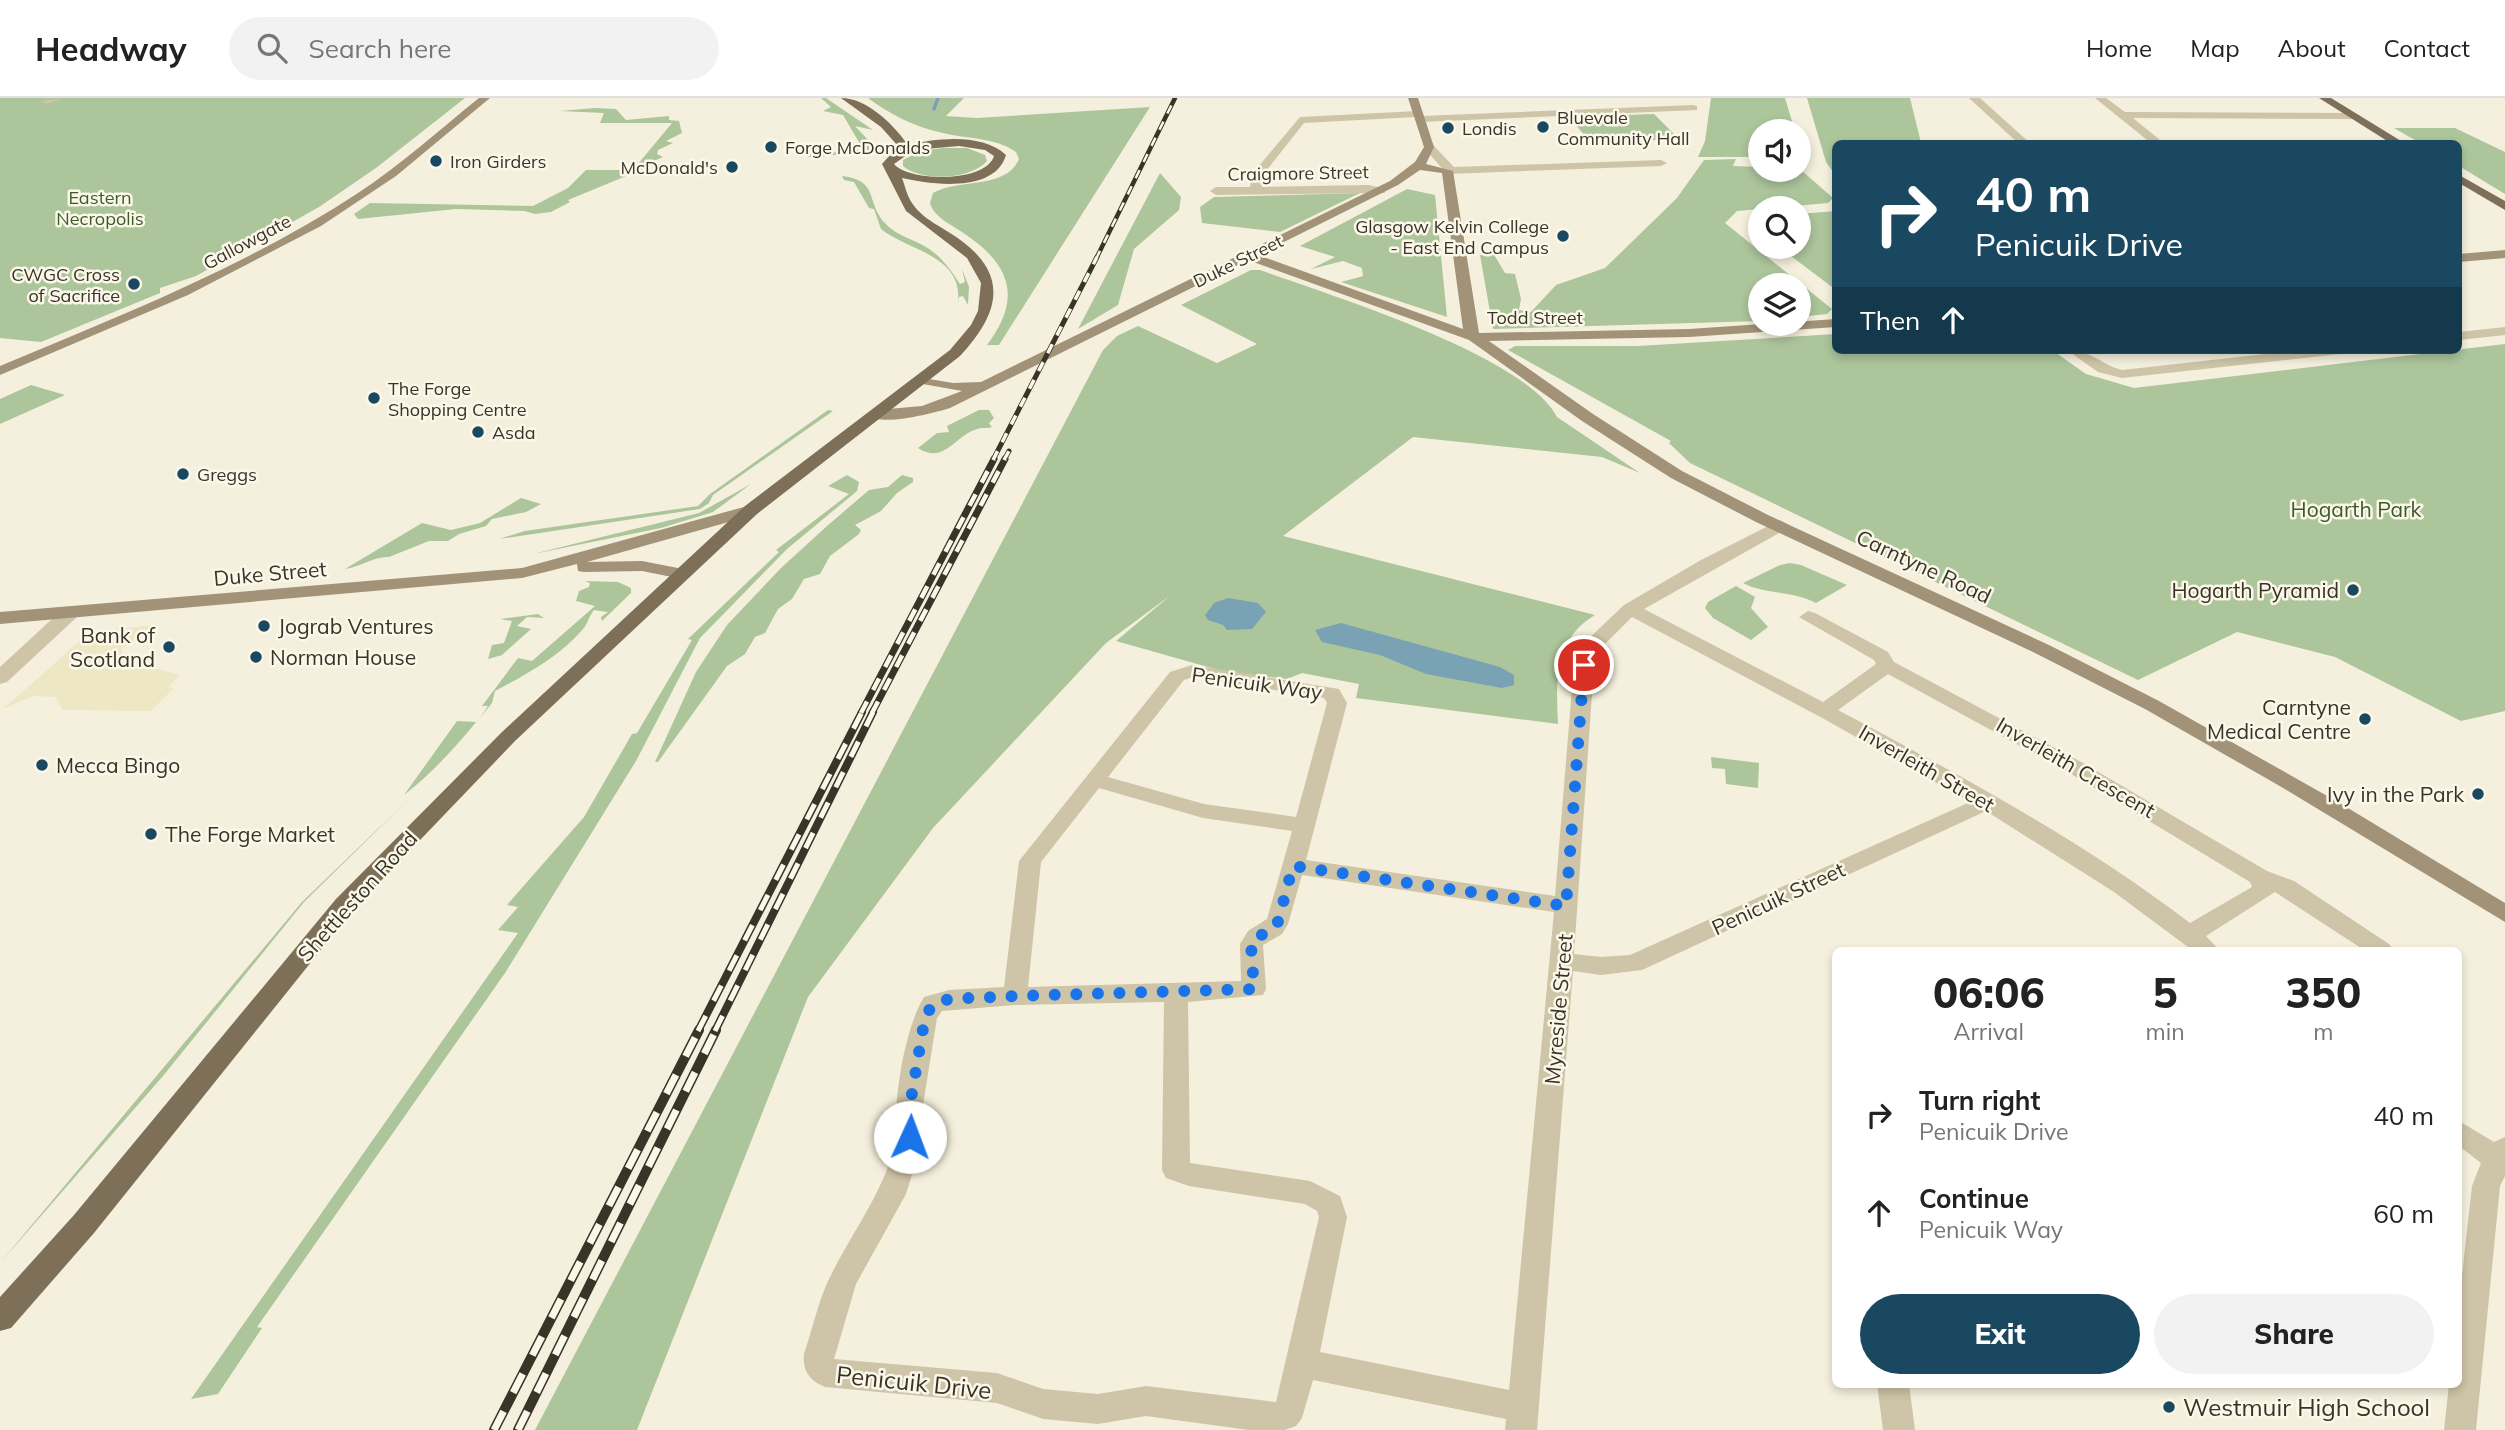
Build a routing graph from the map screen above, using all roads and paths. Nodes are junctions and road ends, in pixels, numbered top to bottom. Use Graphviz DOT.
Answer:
graph roads {
  1 [pos="59,98"];
  2 [pos="485,98"];
  3 [pos="846,98"];
  4 [pos="1413,98"];
  5 [pos="1569,98"];
  6 [pos="1686,98"];
  7 [pos="1974,98"];
  8 [pos="2100,98"];
  9 [pos="2324,98"];
  10 [pos="46,101"];
  11 [pos="1577,113"];
  12 [pos="2123,115"];
  13 [pos="1419,116"];
  14 [pos="2355,116"];
  15 [pos="881,121"];
  16 [pos="2021,140"];
  17 [pos="2156,140"];
  18 [pos="2394,140"];
  19 [pos="958,143"];
  20 [pos="1429,146"];
  21 [pos="900,152"];
  22 [pos="1661,163"];
  23 [pos="1418,166"];
  24 [pos="894,172"];
  25 [pos="1447,172"];
  26 [pos="952,180"];
  27 [pos="2462,180"];
  28 [pos="1216,191"];
  29 [pos="1256,191"];
  30 [pos="1381,191"];
  31 [pos="2503,204"];
  32 [pos="919,217"];
  33 [pos="2505,254"];
  34 [pos="1248,256"];
  35 [pos="2462,258"];
  36 [pos="1832,323"];
  37 [pos="2505,331"];
  38 [pos="2462,336"];
  39 [pos="1474,337"];
  40 [pos="2080,354"];
  41 [pos="2204,354"];
  42 [pos="2306,354"];
  43 [pos="2220,364"];
  44 [pos="0,371"];
  45 [pos="922,380"];
  46 [pos="988,383"];
  47 [pos="909,390"];
  48 [pos="968,393"];
  49 [pos="877,415"];
  50 [pos="751,510"];
  51 [pos="1780,526"];
  52 [pos="543,569"];
  53 [pos="682,574"];
  54 [pos="1631,609"];
  55 [pos="71,612"];
  56 [pos="1808,617"];
  57 [pos="0,618"];
  58 [pos="1887,666"];
  59 [pos="0,678"];
  60 [pos="1824,710"];
  61 [pos="1095,780"];
  62 [pos="1988,802"];
  63 [pos="1303,825"];
  64 [pos="1293,866"];
  65 [pos="2259,877"];
  66 [pos="1566,906"];
  67 [pos="2505,914"];
  68 [pos="2189,935"];
  69 [pos="2203,947"];
  70 [pos="2376,947"];
  71 [pos="1562,961"];
  72 [pos="1176,993"];
  73 [pos="1015,996"];
  74 [pos="2462,1134"];
  75 [pos="2502,1157"];
  76 [pos="0,1318"];
  77 [pos="1302,1363"];
  78 [pos="1894,1388"];
  79 [pos="1522,1419"];
  80 [pos="1899,1430"];
  81 [pos="2460,1430"];
  1 -- 10 [label="street"];
  2 -- 44 [label="street, Gallowgate"];
  3 -- 15 [label="main road"];
  4 -- 13 [label="street"];
  5 -- 11 [label="street"];
  6 -- 11 [label="street"];
  7 -- 16 [label="street"];
  8 -- 12 [label="street"];
  9 -- 14 [label="main road"];
  11 -- 13 [label="street"];
  12 -- 14 [label="street"];
  12 -- 17 [label="street"];
  13 -- 20 [label="street"];
  13 -- 29 [label="street"];
  14 -- 18 [label="main road"];
  15 -- 19 [label="main road"];
  15 -- 21 [label="main road"];
  19 -- 21 [label="main road"];
  19 -- 26 [label="main road"];
  20 -- 23 [label="street, Duke Street"];
  20 -- 25 [label="street"];
  21 -- 24 [label="main road"];
  22 -- 25 [label="street"];
  23 -- 25 [label="street"];
  23 -- 30 [label="street, Duke Street"];
  24 -- 26 [label="main road"];
  24 -- 32 [label="main road"];
  25 -- 39 [label="street"];
  26 -- 32 [label="main road"];
  27 -- 31 [label="main road"];
  28 -- 29 [label="street, Craigmore Street"];
  29 -- 30 [label="street, Craigmore Street"];
  30 -- 34 [label="street, Duke Street"];
  32 -- 45 [label="main road"];
  33 -- 35 [label="street"];
  34 -- 39 [label="street, Todd Street"];
  34 -- 46 [label="street, Duke Street"];
  36 -- 39 [label="street, Todd Street"];
  37 -- 38 [label="street"];
  39 -- 51 [label="street, Carntyne Road"];
  40 -- 43 [label="street"];
  41 -- 43 [label="street"];
  42 -- 43 [label="street"];
  45 -- 46 [label="street, Duke Street"];
  45 -- 47 [label="main road"];
  46 -- 48 [label="street, Duke Street"];
  47 -- 48 [label="street, Duke Street"];
  47 -- 49 [label="main road"];
  48 -- 49 [label="street, Duke Street"];
  49 -- 50 [label="main road, Duke Street"];
  50 -- 52 [label="street, Duke Street"];
  50 -- 53 [label="main road, Shettleston Road"];
  51 -- 54 [label="street, Myreside Street"];
  51 -- 67 [label="street, Carntyne Road"];
  52 -- 53 [label="street, Duke Street"];
  52 -- 55 [label="street, Duke Street"];
  53 -- 76 [label="main road, Shettleston Road"];
  54 -- 60 [label="street, Inverleith Street"];
  54 -- 66 [label="street, Myreside Street"];
  55 -- 57 [label="street, Duke Street"];
  55 -- 59 [label="street"];
  56 -- 58 [label="street, Inverleith Crescent"];
  58 -- 60 [label="street"];
  58 -- 65 [label="street, Inverleith Crescent"];
  60 -- 62 [label="street, Inverleith Street"];
  61 -- 63 [label="street"];
  61 -- 63 [label="street, Penicuik Way"];
  61 -- 73 [label="street, Penicuik Way"];
  62 -- 68 [label="street, Inverleith Street"];
  62 -- 71 [label="street, Penicuik Street"];
  63 -- 64 [label="street, Penicuik Way"];
  64 -- 66 [label="street"];
  64 -- 72 [label="street, Penicuik Way"];
  65 -- 68 [label="street"];
  65 -- 70 [label="street, Inverleith Crescent"];
  66 -- 71 [label="street, Myreside Street"];
  68 -- 69 [label="street, Inverleith Street"];
  71 -- 79 [label="street, Myreside Street"];
  72 -- 73 [label="street, Penicuik Drive"];
  72 -- 77 [label="street, Penicuik Drive"];
  73 -- 77 [label="street, Penicuik Drive"];
  74 -- 75 [label="street"];
  75 -- 81 [label="street"];
  77 -- 79 [label="street"];
  78 -- 80 [label="street"];
}
